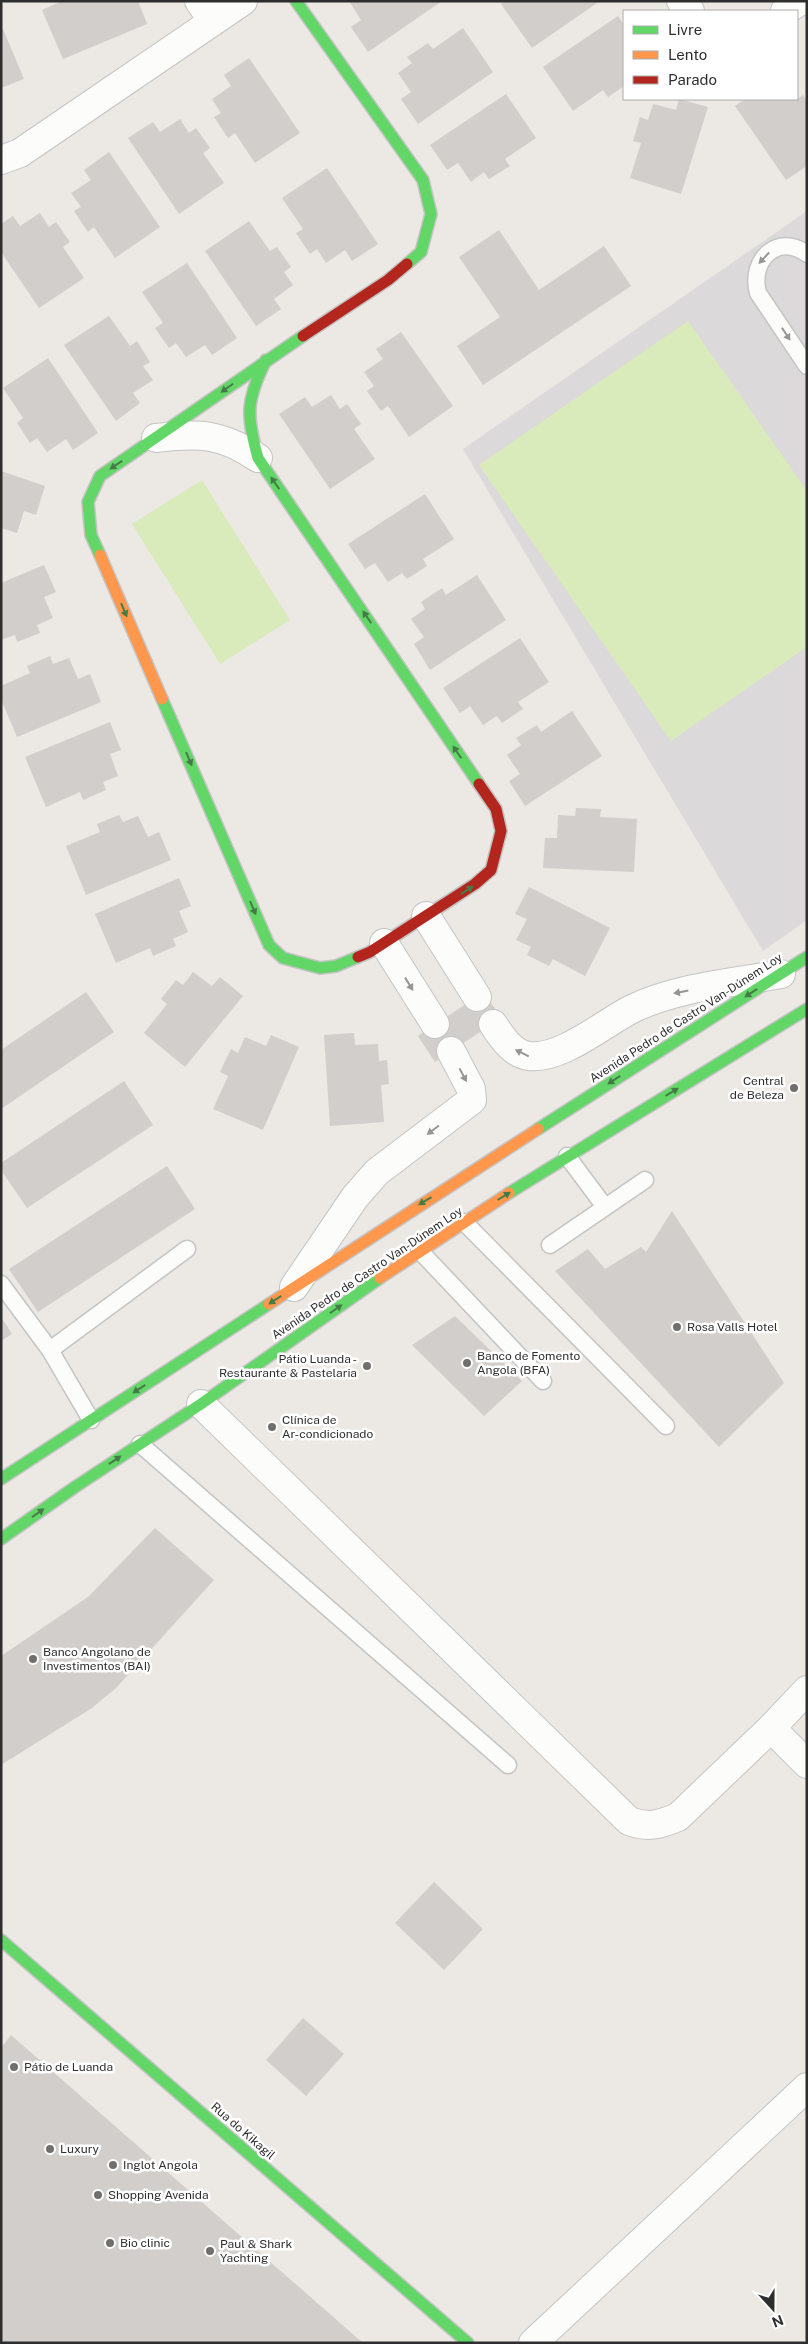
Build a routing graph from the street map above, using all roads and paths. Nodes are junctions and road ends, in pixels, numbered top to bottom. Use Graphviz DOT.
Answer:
graph roads {
  1 [pos="242,1"];
  2 [pos="296,1"];
  3 [pos="800,1"];
  4 [pos="786,10"];
  5 [pos="206,11"];
  6 [pos="1,160"];
  7 [pos="807,254"];
  8 [pos="266,360"];
  9 [pos="807,366"];
  10 [pos="156,438"];
  11 [pos="258,458"];
  12 [pos="426,916"];
  13 [pos="384,943"];
  14 [pos="807,957"];
  15 [pos="781,974"];
  16 [pos="477,996"];
  17 [pos="807,1010"];
  18 [pos="435,1024"];
  19 [pos="493,1024"];
  20 [pos="451,1051"];
  21 [pos="567,1156"];
  22 [pos="645,1180"];
  23 [pos="605,1207"];
  24 [pos="464,1222"];
  25 [pos="550,1245"];
  26 [pos="187,1249"];
  27 [pos="419,1250"];
  28 [pos="1,1284"];
  29 [pos="294,1287"];
  30 [pos="50,1350"];
  31 [pos="543,1380"];
  32 [pos="201,1404"];
  33 [pos="91,1420"];
  34 [pos="666,1426"];
  35 [pos="140,1444"];
  36 [pos="1,1479"];
  37 [pos="1,1539"];
  38 [pos="807,1690"];
  39 [pos="772,1728"];
  40 [pos="807,1764"];
  41 [pos="508,1765"];
  42 [pos="1,1940"];
  43 [pos="807,2087"];
  44 [pos="468,2343"];
  45 [pos="532,2343"];
  1 -- 5 [label="street"];
  2 -- 8 [label="main road"];
  3 -- 4 [label="street"];
  5 -- 6 [label="street"];
  7 -- 9 [label="lane, one-way"];
  8 -- 10 [label="main road, one-way"];
  8 -- 11 [label="main road"];
  10 -- 11 [label="street"];
  10 -- 13 [label="main road, one-way"];
  12 -- 11 [label="main road, one-way"];
  12 -- 13 [label="main road"];
  12 -- 16 [label="street"];
  13 -- 18 [label="street, one-way"];
  14 -- 15 [label="main road, Avenida Pedro de Castro Van-Dúnem Loy"];
  15 -- 19 [label="street, one-way"];
  15 -- 29 [label="main road, Avenida Pedro de Castro Van-Dúnem Loy, one-way"];
  21 -- 17 [label="main road, Avenida Pedro de Castro Van-Dúnem Loy, one-way"];
  20 -- 29 [label="street, one-way"];
  21 -- 23 [label="lane"];
  24 -- 21 [label="main road, Avenida Pedro de Castro Van-Dúnem Loy, one-way"];
  22 -- 23 [label="lane"];
  23 -- 25 [label="lane"];
  24 -- 27 [label="main road, Avenida Pedro de Castro Van-Dúnem Loy"];
  24 -- 34 [label="lane"];
  26 -- 30 [label="lane"];
  27 -- 31 [label="lane"];
  32 -- 27 [label="main road, Avenida Pedro de Castro Van-Dúnem Loy, one-way"];
  28 -- 30 [label="lane"];
  29 -- 33 [label="main road, Avenida Pedro de Castro Van-Dúnem Loy, one-way"];
  30 -- 33 [label="lane"];
  32 -- 35 [label="main road, Avenida Pedro de Castro Van-Dúnem Loy"];
  32 -- 39 [label="street"];
  33 -- 36 [label="main road, Avenida Pedro de Castro Van-Dúnem Loy"];
  37 -- 35 [label="main road, Avenida Pedro de Castro Van-Dúnem Loy, one-way"];
  35 -- 41 [label="lane"];
  38 -- 39 [label="street"];
  39 -- 40 [label="street"];
  42 -- 44 [label="main road, Rua do Kikagil"];
  43 -- 45 [label="street"];
}
